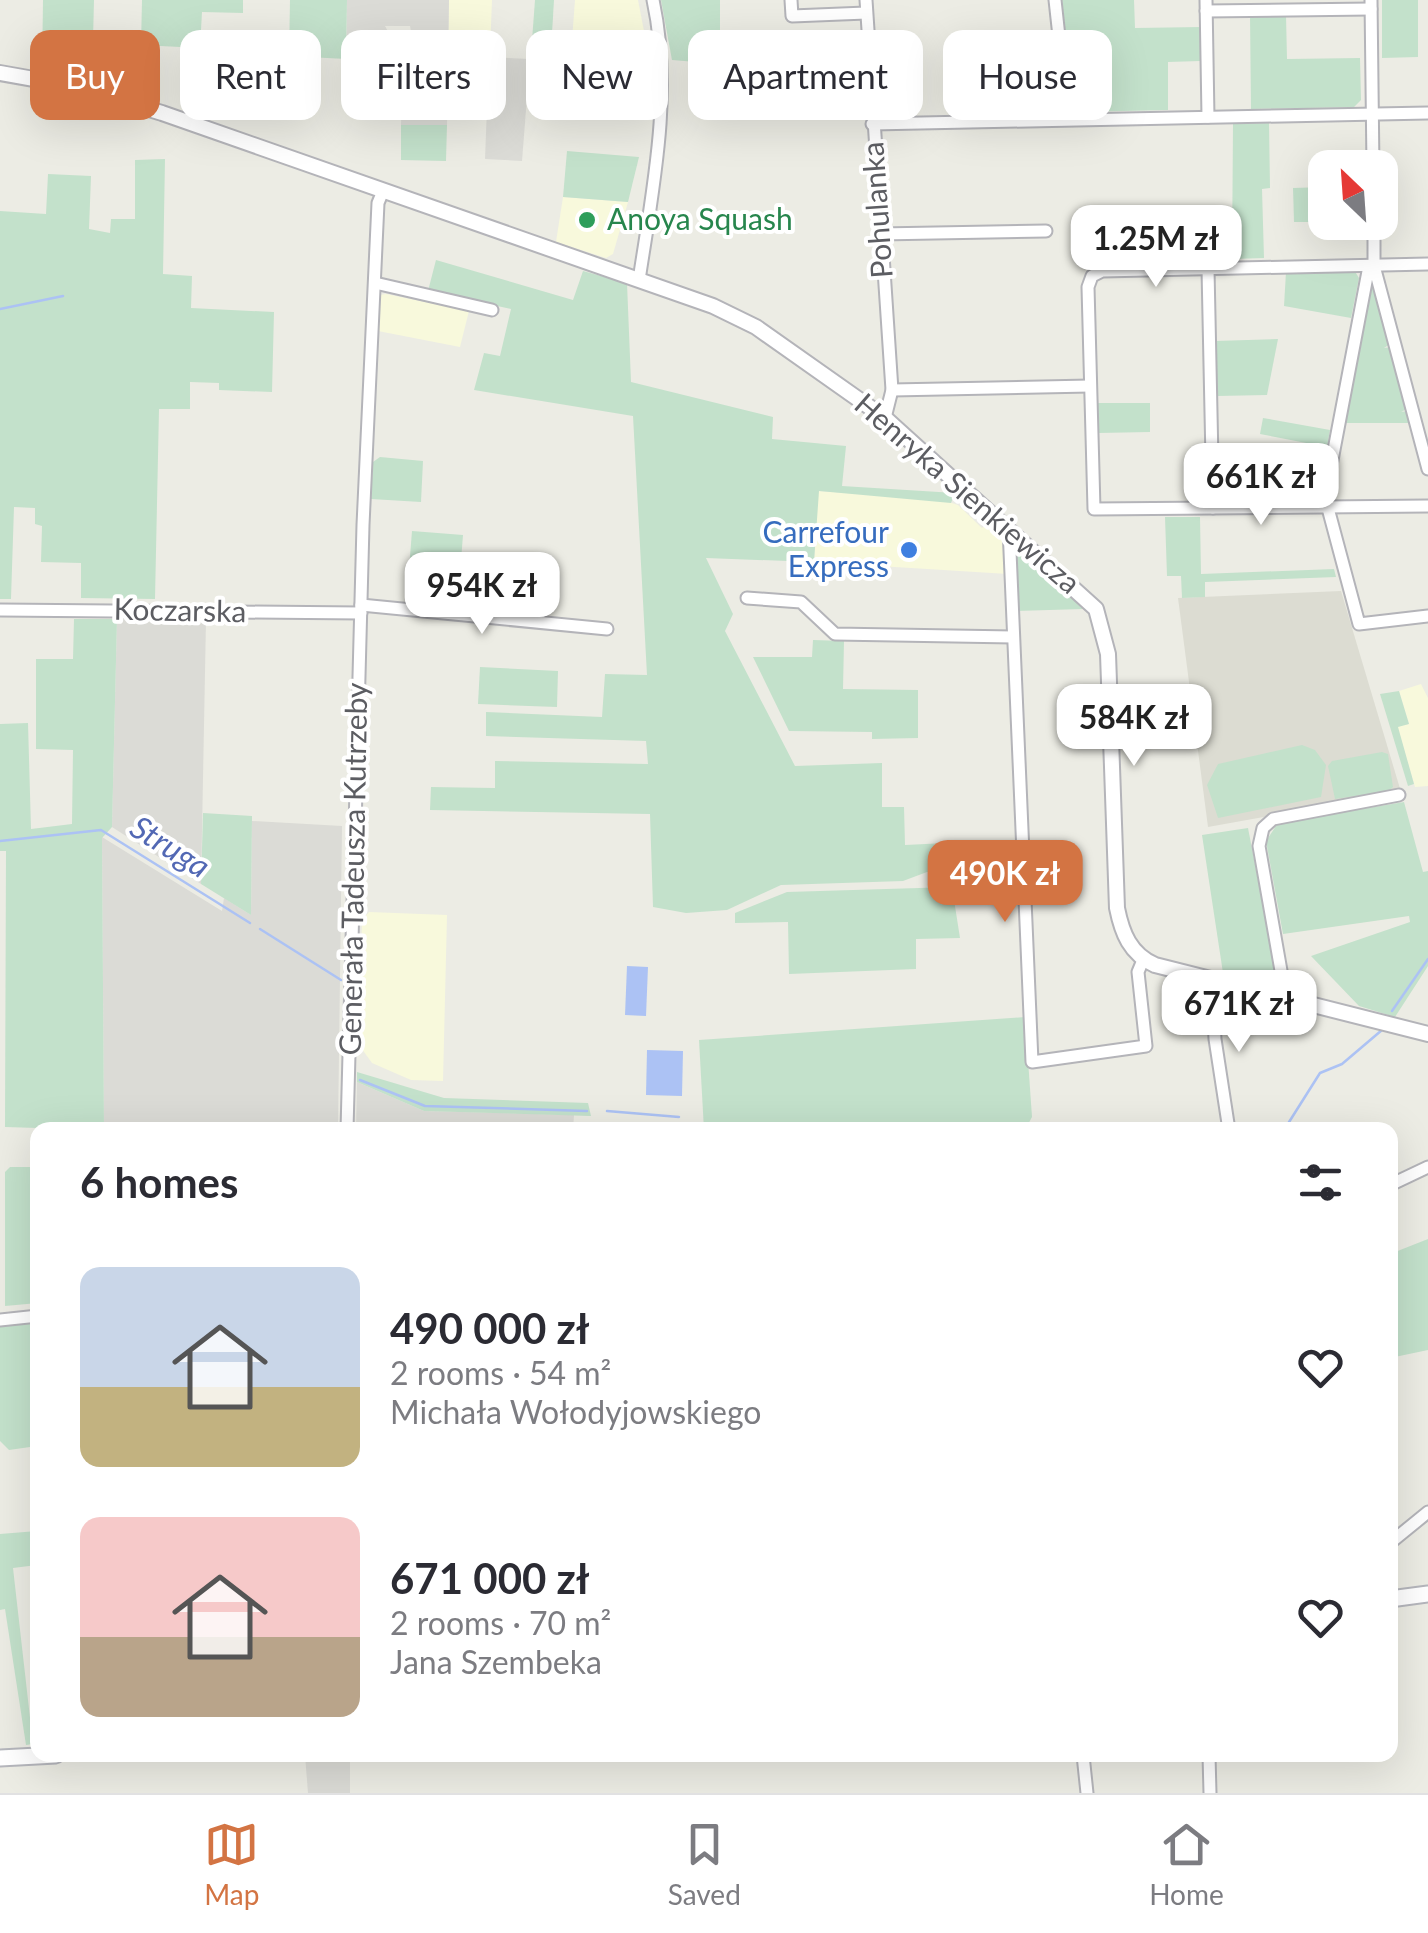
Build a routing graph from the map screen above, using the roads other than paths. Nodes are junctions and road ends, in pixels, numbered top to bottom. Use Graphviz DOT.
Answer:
graph roads {
  1 [pos="652,0"];
  2 [pos="791,0"];
  3 [pos="1055,0"];
  4 [pos="1371,4"];
  5 [pos="1206,6"];
  6 [pos="866,7"];
  7 [pos="1058,30"];
  8 [pos="0,73"];
  9 [pos="1428,113"];
  10 [pos="1373,114"];
  11 [pos="1208,117"];
  12 [pos="1112,119"];
  13 [pos="1068,120"];
  14 [pos="872,124"];
  15 [pos="1374,150"];
  16 [pos="383,191"];
  17 [pos="1046,230"];
  18 [pos="880,234"];
  19 [pos="1373,240"];
  20 [pos="1428,264"];
  21 [pos="1371,266"];
  22 [pos="1208,269"];
  23 [pos="639,280"];
  24 [pos="375,283"];
  25 [pos="492,310"];
  26 [pos="1090,386"];
  27 [pos="892,390"];
  28 [pos="886,418"];
  29 [pos="1428,469"];
  30 [pos="1326,506"];
  31 [pos="1428,506"];
  32 [pos="1213,508"];
  33 [pos="1010,528"];
  34 [pos="747,598"];
  35 [pos="361,609"];
  36 [pos="0,610"];
  37 [pos="1428,616"];
  38 [pos="607,628"];
  39 [pos="1013,638"];
  40 [pos="1399,795"];
  41 [pos="1143,960"];
  42 [pos="1212,979"];
  43 [pos="1286,998"];
  44 [pos="1428,1034"];
  45 [pos="347,1122"];
  46 [pos="1228,1122"];
  47 [pos="1428,1168"];
  48 [pos="1398,1181"];
  49 [pos="30,1317"];
  50 [pos="0,1320"];
  51 [pos="1428,1512"];
  52 [pos="1398,1536"];
  53 [pos="1428,1594"];
  54 [pos="1398,1598"];
  55 [pos="30,1756"];
  56 [pos="0,1758"];
  57 [pos="1084,1762"];
  58 [pos="1209,1762"];
  59 [pos="1087,1793"];
  60 [pos="1210,1793"];
  1 -- 23 [label="street"];
  2 -- 6 [label="street"];
  3 -- 7 [label="street"];
  4 -- 5 [label="street"];
  4 -- 10 [label="street"];
  5 -- 11 [label="street"];
  6 -- 14 [label="street, Pohulanka"];
  8 -- 16 [label="street, Henryka Sienkiewicza"];
  9 -- 10 [label="street"];
  10 -- 11 [label="street"];
  10 -- 15 [label="street"];
  11 -- 12 [label="street"];
  13 -- 14 [label="street"];
  14 -- 18 [label="street, Pohulanka"];
  16 -- 23 [label="street, Henryka Sienkiewicza"];
  16 -- 24 [label="street, Generała Tadeusza Kutrzeby"];
  17 -- 18 [label="street"];
  18 -- 27 [label="street, Pohulanka"];
  19 -- 21 [label="street"];
  20 -- 21 [label="street"];
  21 -- 22 [label="street"];
  21 -- 29 [label="street"];
  21 -- 30 [label="street"];
  22 -- 26 [label="street"];
  22 -- 32 [label="street"];
  23 -- 28 [label="street, Henryka Sienkiewicza"];
  24 -- 25 [label="street"];
  24 -- 35 [label="street, Generała Tadeusza Kutrzeby"];
  26 -- 27 [label="street"];
  26 -- 32 [label="street"];
  27 -- 28 [label="street, Pohulanka"];
  28 -- 33 [label="street, Henryka Sienkiewicza"];
  30 -- 31 [label="street"];
  30 -- 32 [label="street"];
  30 -- 37 [label="street"];
  33 -- 39 [label="street"];
  33 -- 41 [label="street, Henryka Sienkiewicza"];
  34 -- 39 [label="street"];
  35 -- 36 [label="street, Koczarska"];
  35 -- 38 [label="street, Koczarska"];
  35 -- 45 [label="street, Generała Tadeusza Kutrzeby"];
  39 -- 41 [label="street"];
  40 -- 43 [label="street"];
  41 -- 42 [label="street"];
  42 -- 43 [label="street"];
  42 -- 46 [label="street"];
  43 -- 44 [label="street"];
  47 -- 48 [label="street"];
  49 -- 50 [label="street"];
  51 -- 52 [label="street"];
  53 -- 54 [label="main road"];
  55 -- 56 [label="main road"];
  57 -- 59 [label="street"];
  58 -- 60 [label="street"];
}
